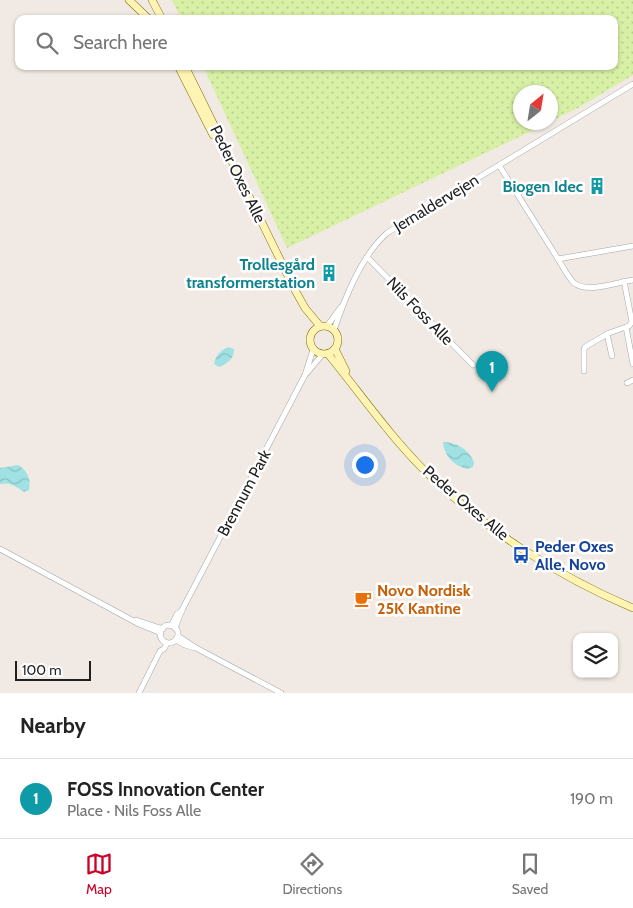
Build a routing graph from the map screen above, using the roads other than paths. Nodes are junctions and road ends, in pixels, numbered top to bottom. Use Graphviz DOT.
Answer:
graph roads {
  1 [pos="129,0"];
  2 [pos="152,0"];
  3 [pos="145,15"];
  4 [pos="160,15"];
  5 [pos="180,70"];
  6 [pos="187,70"];
  7 [pos="633,84"];
  8 [pos="500,165"];
  9 [pos="238,174"];
  10 [pos="633,246"];
  11 [pos="367,257"];
  12 [pos="558,260"];
  13 [pos="633,280"];
  14 [pos="624,281"];
  15 [pos="344,302"];
  16 [pos="305,308"];
  17 [pos="324,326"];
  18 [pos="626,327"];
  19 [pos="313,330"];
  20 [pos="334,330"];
  21 [pos="607,334"];
  22 [pos="335,349"];
  23 [pos="313,350"];
  24 [pos="325,354"];
  25 [pos="612,356"];
  26 [pos="633,364"];
  27 [pos="472,365"];
  28 [pos="584,371"];
  29 [pos="305,376"];
  30 [pos="349,378"];
  31 [pos="633,380"];
  32 [pos="627,383"];
  33 [pos="0,549"];
  34 [pos="610,597"];
  35 [pos="633,603"];
  36 [pos="633,608"];
  37 [pos="173,627"];
  38 [pos="162,631"];
  39 [pos="177,638"];
  40 [pos="165,642"];
  41 [pos="139,693"];
  42 [pos="281,693"];
  1 -- 3 [label="street"];
  2 -- 4 [label="street"];
  5 -- 9 [label="street"];
  6 -- 9 [label="street, Peder Oxes Alle"];
  7 -- 8 [label="street, Jernaldervejen"];
  8 -- 11 [label="street, Jernaldervejen"];
  8 -- 12 [label="street"];
  9 -- 16 [label="street, Peder Oxes Alle"];
  10 -- 12 [label="street"];
  11 -- 15 [label="street, Jernaldervejen"];
  11 -- 27 [label="street, Nils Foss Alle"];
  12 -- 14 [label="street"];
  13 -- 14 [label="street"];
  14 -- 18 [label="street"];
  15 -- 17 [label="street, Jernaldervejen"];
  15 -- 20 [label="street, Jernaldervejen"];
  16 -- 17 [label="street, Peder Oxes Alle"];
  16 -- 19 [label="street, Peder Oxes Alle"];
  17 -- 19 [label="street"];
  17 -- 20 [label="street"];
  18 -- 21 [label="street"];
  18 -- 26 [label="street"];
  19 -- 23 [label="street"];
  20 -- 22 [label="street"];
  21 -- 25 [label="street"];
  21 -- 28 [label="street"];
  22 -- 24 [label="street"];
  22 -- 30 [label="street, Peder Oxes Alle"];
  23 -- 24 [label="street"];
  23 -- 29 [label="street, Brennum Park"];
  24 -- 29 [label="street, Brennum Park"];
  24 -- 30 [label="street, Peder Oxes Alle"];
  29 -- 37 [label="street, Brennum Park"];
  30 -- 34 [label="street, Peder Oxes Alle"];
  31 -- 32 [label="street"];
  33 -- 38 [label="street"];
  34 -- 35 [label="street, Peder Oxes Alle"];
  34 -- 36 [label="street, Peder Oxes Alle"];
  37 -- 38 [label="street"];
  37 -- 39 [label="street"];
  38 -- 40 [label="street"];
  39 -- 40 [label="street"];
  39 -- 42 [label="street"];
  40 -- 41 [label="street"];
}
